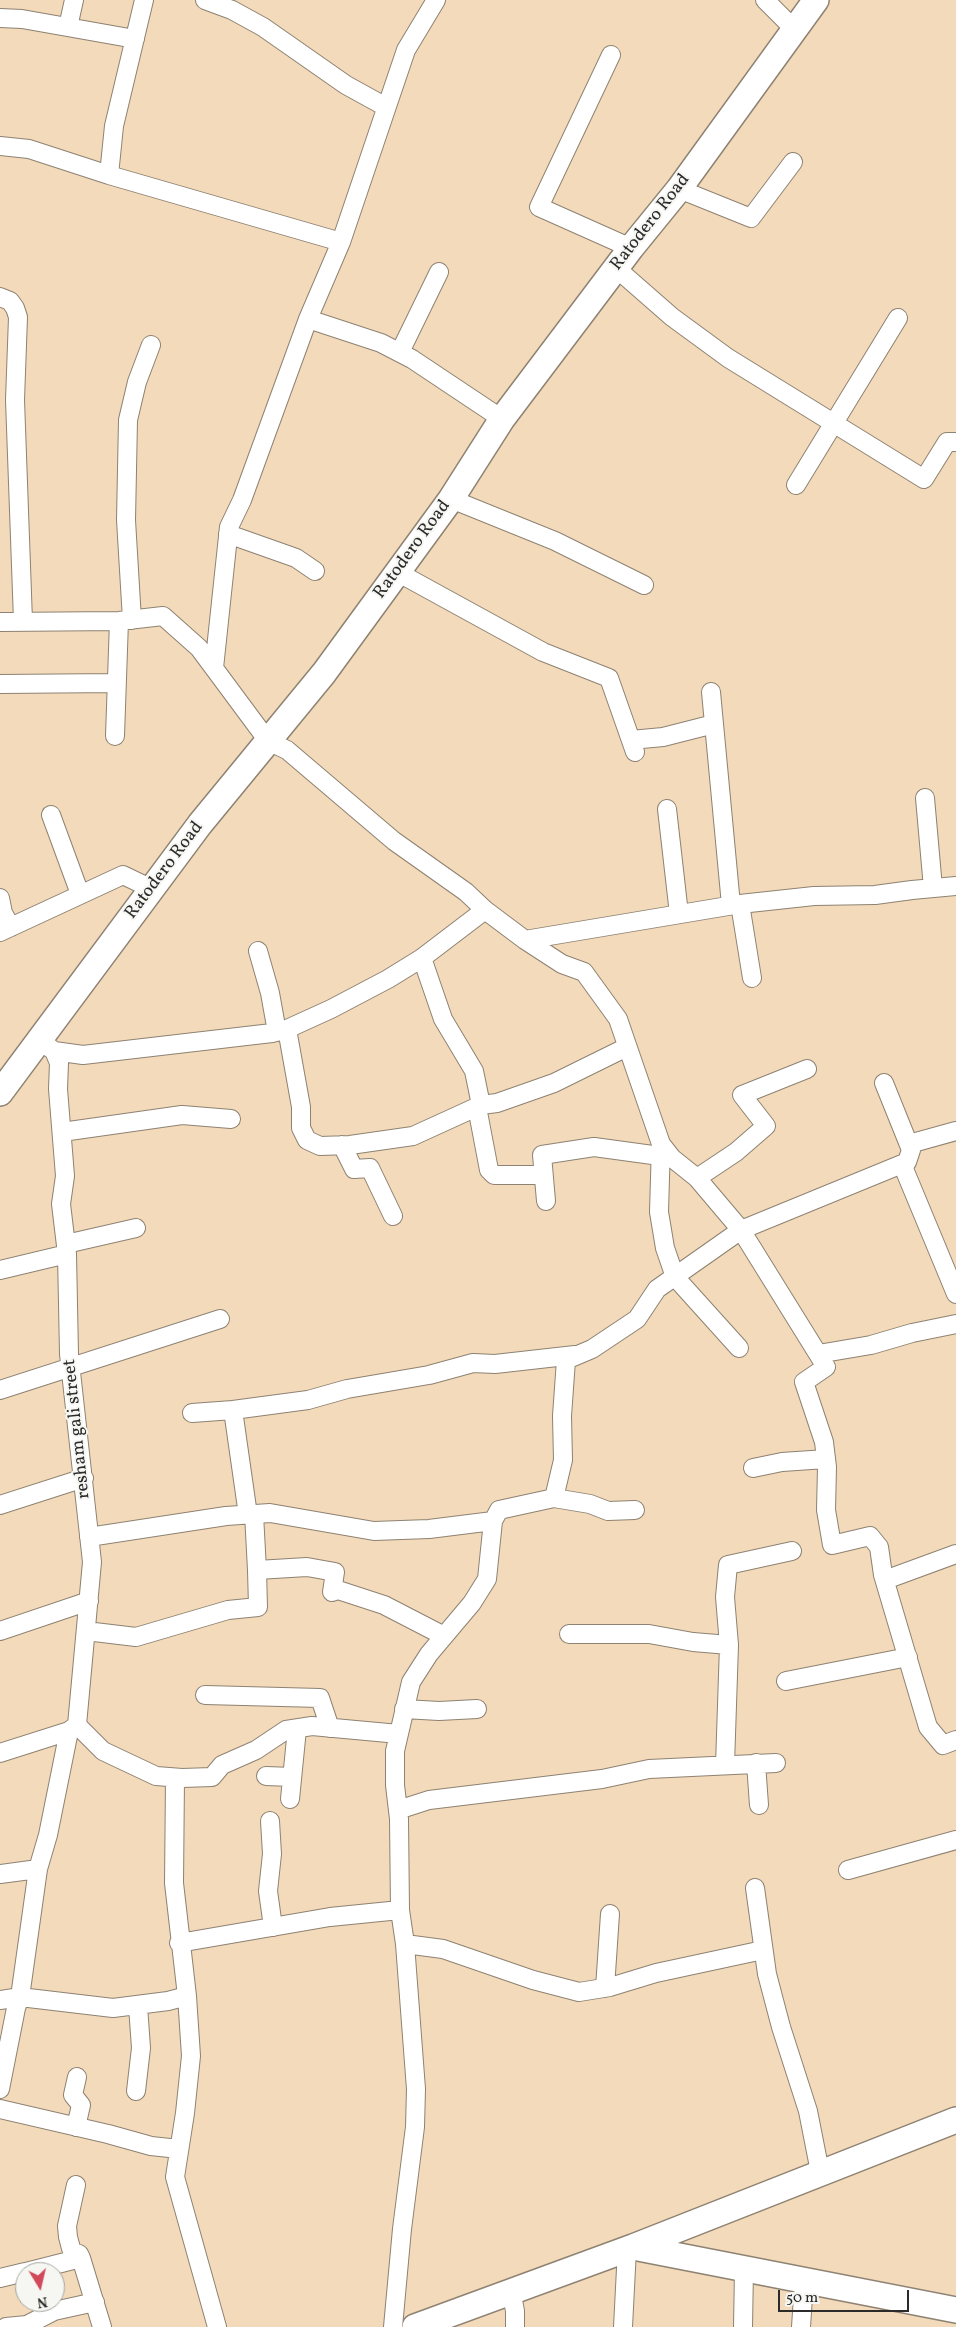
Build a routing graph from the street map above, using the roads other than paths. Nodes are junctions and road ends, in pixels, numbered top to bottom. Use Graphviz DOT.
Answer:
graph roads {
  1 [pos="74,0"];
  2 [pos="144,0"];
  3 [pos="205,0"];
  4 [pos="436,0"];
  5 [pos="765,0"];
  6 [pos="816,0"];
  7 [pos="0,18"];
  8 [pos="68,27"];
  9 [pos="794,30"];
  10 [pos="135,39"];
  11 [pos="611,56"];
  12 [pos="386,107"];
  13 [pos="0,146"];
  14 [pos="793,162"];
  15 [pos="109,175"];
  16 [pos="679,189"];
  17 [pos="341,242"];
  18 [pos="623,258"];
  19 [pos="439,272"];
  20 [pos="0,297"];
  21 [pos="898,318"];
  22 [pos="308,319"];
  23 [pos="151,345"];
  24 [pos="400,352"];
  25 [pos="8,399"];
  26 [pos="502,420"];
  27 [pos="833,424"];
  28 [pos="956,442"];
  29 [pos="796,485"];
  30 [pos="451,499"];
  31 [pos="228,534"];
  32 [pos="315,571"];
  33 [pos="397,572"];
  34 [pos="644,585"];
  35 [pos="22,621"];
  36 [pos="125,621"];
  37 [pos="0,622"];
  38 [pos="214,668"];
  39 [pos="117,683"];
  40 [pos="0,684"];
  41 [pos="711,692"];
  42 [pos="714,724"];
  43 [pos="115,736"];
  44 [pos="268,741"];
  45 [pos="925,798"];
  46 [pos="667,809"];
  47 [pos="51,815"];
  48 [pos="956,886"];
  49 [pos="933,888"];
  50 [pos="152,889"];
  51 [pos="80,894"];
  52 [pos="0,898"];
  53 [pos="735,904"];
  54 [pos="485,910"];
  55 [pos="679,914"];
  56 [pos="6,930"];
  57 [pos="525,940"];
  58 [pos="258,951"];
  59 [pos="422,958"];
  60 [pos="752,978"];
  61 [pos="282,1031"];
  62 [pos="46,1045"];
  63 [pos="627,1047"];
  64 [pos="806,1069"];
  65 [pos="884,1083"];
  66 [pos="0,1093"];
  67 [pos="479,1106"];
  68 [pos="231,1119"];
  69 [pos="956,1131"];
  70 [pos="62,1132"];
  71 [pos="908,1144"];
  72 [pos="342,1145"];
  73 [pos="660,1150"];
  74 [pos="902,1164"];
  75 [pos="543,1175"];
  76 [pos="697,1178"];
  77 [pos="546,1201"];
  78 [pos="393,1216"];
  79 [pos="136,1228"];
  80 [pos="741,1230"];
  81 [pos="66,1249"];
  82 [pos="0,1270"];
  83 [pos="675,1277"];
  84 [pos="956,1294"];
  85 [pos="220,1319"];
  86 [pos="956,1324"];
  87 [pos="739,1348"];
  88 [pos="818,1354"];
  89 [pos="577,1355"];
  90 [pos="71,1366"];
  91 [pos="0,1390"];
  92 [pos="233,1410"];
  93 [pos="192,1413"];
  94 [pos="826,1460"];
  95 [pos="753,1468"];
  96 [pos="84,1478"];
  97 [pos="554,1498"];
  98 [pos="0,1505"];
  99 [pos="636,1510"];
  100 [pos="251,1514"];
  101 [pos="493,1521"];
  102 [pos="89,1537"];
  103 [pos="792,1551"];
  104 [pos="956,1554"];
  105 [pos="257,1570"];
  106 [pos="885,1580"];
  107 [pos="89,1600"];
  108 [pos="0,1630"];
  109 [pos="86,1630"];
  110 [pos="569,1634"];
  111 [pos="444,1636"];
  112 [pos="729,1645"];
  113 [pos="908,1657"];
  114 [pos="786,1681"];
  115 [pos="205,1695"];
  116 [pos="404,1709"];
  117 [pos="477,1710"];
  118 [pos="73,1728"];
  119 [pos="330,1728"];
  120 [pos="297,1729"];
  121 [pos="399,1734"];
  122 [pos="956,1740"];
  123 [pos="0,1753"];
  124 [pos="756,1763"];
  125 [pos="776,1763"];
  126 [pos="726,1765"];
  127 [pos="266,1776"];
  128 [pos="292,1776"];
  129 [pos="175,1778"];
  130 [pos="290,1799"];
  131 [pos="759,1805"];
  132 [pos="398,1810"];
  133 [pos="270,1821"];
  134 [pos="956,1840"];
  135 [pos="38,1869"];
  136 [pos="848,1870"];
  137 [pos="0,1874"];
  138 [pos="756,1888"];
  139 [pos="400,1910"];
  140 [pos="610,1914"];
  141 [pos="273,1927"];
  142 [pos="179,1943"];
  143 [pos="405,1944"];
  144 [pos="763,1950"];
  145 [pos="605,1988"];
  146 [pos="187,1996"];
  147 [pos="20,1997"];
  148 [pos="0,2000"];
  149 [pos="138,2006"];
  150 [pos="77,2078"];
  151 [pos="0,2089"];
  152 [pos="136,2090"];
  153 [pos="0,2109"];
  154 [pos="956,2120"];
  155 [pos="76,2127"];
  156 [pos="179,2149"];
  157 [pos="820,2172"];
  158 [pos="76,2185"];
  159 [pos="630,2248"];
  160 [pos="81,2258"];
  161 [pos="65,2262"];
  162 [pos="744,2269"];
  163 [pos="15,2275"];
  164 [pos="0,2278"];
  165 [pos="804,2282"];
  166 [pos="511,2290"];
  167 [pos="94,2302"];
  168 [pos="956,2310"];
  169 [pos="6,2327"];
  170 [pos="102,2327"];
  171 [pos="217,2327"];
  172 [pos="393,2327"];
  173 [pos="415,2327"];
  174 [pos="515,2327"];
  175 [pos="623,2327"];
  176 [pos="743,2327"];
  177 [pos="801,2327"];
  1 -- 8 [label="street"];
  2 -- 10 [label="street"];
  3 -- 12 [label="street"];
  4 -- 12 [label="street"];
  5 -- 9 [label="street"];
  6 -- 9 [label="main road, Ratodero Road"];
  7 -- 8 [label="street"];
  8 -- 10 [label="street"];
  9 -- 16 [label="main road, Ratodero Road"];
  10 -- 15 [label="street"];
  11 -- 18 [label="street"];
  12 -- 17 [label="street"];
  13 -- 15 [label="street"];
  14 -- 16 [label="street"];
  15 -- 17 [label="street"];
  16 -- 18 [label="main road, Ratodero Road"];
  17 -- 22 [label="street"];
  18 -- 26 [label="main road, Ratodero Road"];
  18 -- 27 [label="street"];
  19 -- 24 [label="street"];
  20 -- 25 [label="street"];
  21 -- 27 [label="street"];
  22 -- 24 [label="street"];
  22 -- 31 [label="street"];
  23 -- 36 [label="street"];
  24 -- 26 [label="street"];
  25 -- 35 [label="street"];
  26 -- 30 [label="main road, Ratodero Road"];
  27 -- 28 [label="street"];
  27 -- 29 [label="street"];
  30 -- 33 [label="main road, Ratodero Road"];
  30 -- 34 [label="street"];
  31 -- 32 [label="street"];
  31 -- 38 [label="street"];
  33 -- 42 [label="street"];
  33 -- 44 [label="main road, Ratodero Road"];
  35 -- 36 [label="street"];
  35 -- 37 [label="street"];
  36 -- 38 [label="street"];
  36 -- 39 [label="street"];
  38 -- 44 [label="street"];
  39 -- 40 [label="street"];
  39 -- 43 [label="street"];
  41 -- 42 [label="street"];
  42 -- 53 [label="street"];
  44 -- 50 [label="main road, Ratodero Road"];
  44 -- 54 [label="street"];
  45 -- 49 [label="street"];
  46 -- 55 [label="street"];
  47 -- 51 [label="street"];
  48 -- 49 [label="street"];
  49 -- 53 [label="street"];
  50 -- 51 [label="street"];
  50 -- 62 [label="main road, Ratodero Road"];
  51 -- 56 [label="street"];
  52 -- 56 [label="street"];
  53 -- 55 [label="street"];
  53 -- 60 [label="street"];
  54 -- 57 [label="street"];
  54 -- 59 [label="street"];
  55 -- 57 [label="street"];
  57 -- 63 [label="street"];
  58 -- 61 [label="street"];
  59 -- 61 [label="street"];
  59 -- 67 [label="street"];
  61 -- 62 [label="street"];
  61 -- 72 [label="street"];
  62 -- 66 [label="main road, Ratodero Road"];
  62 -- 70 [label="street, resham gali street"];
  63 -- 67 [label="street"];
  63 -- 73 [label="street"];
  64 -- 76 [label="street"];
  65 -- 71 [label="street"];
  67 -- 72 [label="street"];
  67 -- 75 [label="street"];
  68 -- 70 [label="street"];
  69 -- 71 [label="street"];
  70 -- 81 [label="street, resham gali street"];
  71 -- 74 [label="street"];
  72 -- 78 [label="street"];
  73 -- 75 [label="street"];
  73 -- 76 [label="street"];
  73 -- 83 [label="street"];
  74 -- 80 [label="street"];
  74 -- 84 [label="street"];
  75 -- 77 [label="street"];
  76 -- 80 [label="street"];
  79 -- 81 [label="street"];
  80 -- 83 [label="street"];
  80 -- 88 [label="street"];
  81 -- 82 [label="street"];
  81 -- 90 [label="street, resham gali street"];
  83 -- 87 [label="street"];
  83 -- 89 [label="street"];
  85 -- 90 [label="street"];
  86 -- 88 [label="street"];
  88 -- 94 [label="street"];
  89 -- 92 [label="street"];
  89 -- 97 [label="street"];
  90 -- 91 [label="street"];
  90 -- 96 [label="street, resham gali street"];
  92 -- 93 [label="street"];
  92 -- 100 [label="street"];
  94 -- 95 [label="street"];
  94 -- 106 [label="street"];
  96 -- 98 [label="street"];
  96 -- 102 [label="street, resham gali street"];
  97 -- 99 [label="street"];
  97 -- 101 [label="street"];
  100 -- 101 [label="street"];
  100 -- 102 [label="street"];
  100 -- 105 [label="street"];
  101 -- 111 [label="street"];
  102 -- 107 [label="street, resham gali street"];
  103 -- 112 [label="street"];
  104 -- 106 [label="street"];
  105 -- 109 [label="street"];
  105 -- 111 [label="street"];
  106 -- 113 [label="street"];
  107 -- 108 [label="street"];
  107 -- 109 [label="street, resham gali street"];
  109 -- 118 [label="street, resham gali street"];
  110 -- 112 [label="street"];
  111 -- 116 [label="street"];
  112 -- 126 [label="street"];
  113 -- 114 [label="street"];
  113 -- 122 [label="street"];
  115 -- 119 [label="street"];
  116 -- 117 [label="street"];
  116 -- 121 [label="street"];
  118 -- 123 [label="street"];
  118 -- 129 [label="street"];
  118 -- 135 [label="street, resham gali street"];
  119 -- 120 [label="street"];
  119 -- 121 [label="street"];
  120 -- 128 [label="street"];
  120 -- 129 [label="street"];
  121 -- 132 [label="street"];
  124 -- 125 [label="street"];
  124 -- 126 [label="street"];
  124 -- 131 [label="street"];
  126 -- 132 [label="street"];
  127 -- 128 [label="street"];
  128 -- 130 [label="street"];
  129 -- 142 [label="street"];
  132 -- 139 [label="street"];
  133 -- 141 [label="street"];
  134 -- 136 [label="street"];
  135 -- 137 [label="street"];
  135 -- 147 [label="street, resham gali street"];
  138 -- 144 [label="street"];
  139 -- 141 [label="street"];
  139 -- 143 [label="street"];
  140 -- 145 [label="street"];
  141 -- 142 [label="street"];
  142 -- 146 [label="street"];
  143 -- 145 [label="street"];
  143 -- 172 [label="street"];
  144 -- 145 [label="street"];
  144 -- 157 [label="street"];
  146 -- 149 [label="street"];
  146 -- 156 [label="street"];
  147 -- 148 [label="street"];
  147 -- 149 [label="street"];
  147 -- 151 [label="street, resham gali street"];
  149 -- 152 [label="street"];
  150 -- 155 [label="street"];
  153 -- 155 [label="street"];
  154 -- 157 [label="main road"];
  155 -- 156 [label="street"];
  156 -- 171 [label="street"];
  157 -- 159 [label="main road"];
  158 -- 160 [label="street"];
  159 -- 162 [label="main road"];
  159 -- 166 [label="main road"];
  159 -- 175 [label="street"];
  160 -- 161 [label="street"];
  160 -- 167 [label="street"];
  162 -- 165 [label="main road"];
  162 -- 176 [label="street"];
  163 -- 164 [label="street"];
  165 -- 168 [label="main road"];
  165 -- 177 [label="street"];
  166 -- 173 [label="main road"];
  166 -- 174 [label="street"];
  167 -- 169 [label="street"];
  167 -- 170 [label="street"];
}
